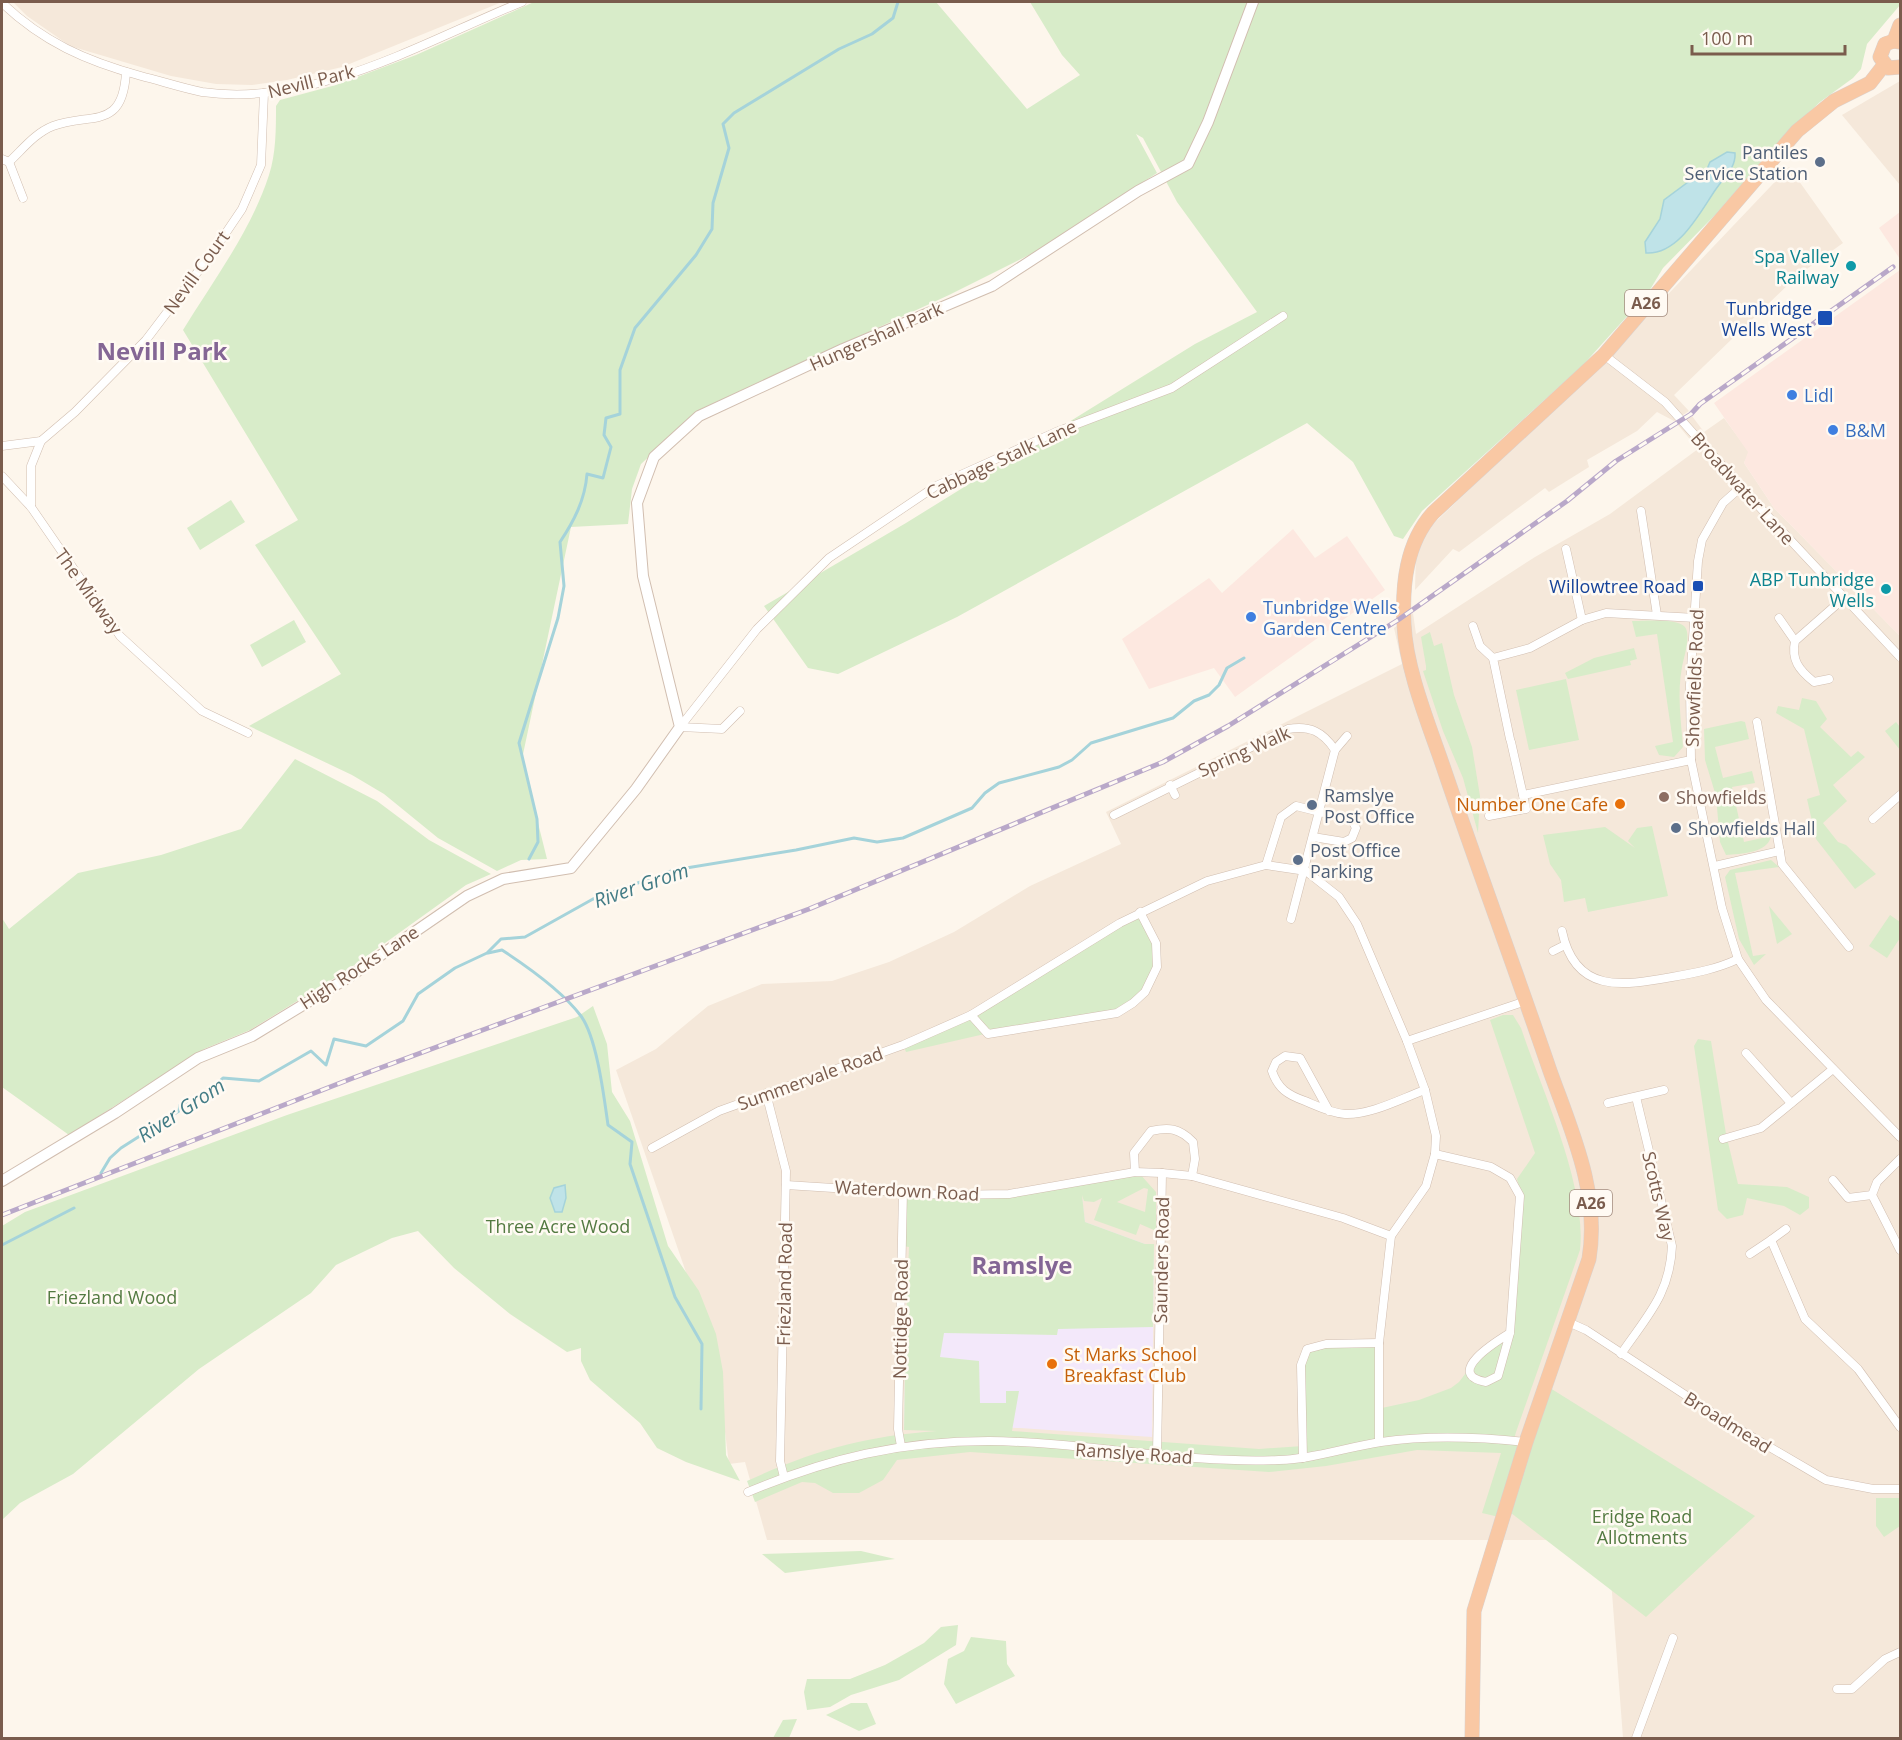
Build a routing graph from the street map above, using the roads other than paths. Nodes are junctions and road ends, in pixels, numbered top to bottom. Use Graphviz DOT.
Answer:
graph roads {
  1 [pos="522,2"];
  2 [pos="1253,2"];
  3 [pos="2,3"];
  4 [pos="1900,25"];
  5 [pos="1897,41"];
  6 [pos="1884,65"];
  7 [pos="1900,67"];
  8 [pos="126,72"];
  9 [pos="264,93"];
  10 [pos="5,160"];
  11 [pos="23,198"];
  12 [pos="1282,316"];
  13 [pos="1604,354"];
  14 [pos="41,441"];
  15 [pos="2,446"];
  16 [pos="2,476"];
  17 [pos="1741,486"];
  18 [pos="31,507"];
  19 [pos="1641,511"];
  20 [pos="1566,549"];
  21 [pos="1844,598"];
  22 [pos="1657,615"];
  23 [pos="1696,618"];
  24 [pos="1779,618"];
  25 [pos="1582,620"];
  26 [pos="1473,626"];
  27 [pos="1795,641"];
  28 [pos="1900,657"];
  29 [pos="1493,658"];
  30 [pos="1829,680"];
  31 [pos="740,711"];
  32 [pos="1757,722"];
  33 [pos="680,727"];
  34 [pos="248,733"];
  35 [pos="1347,736"];
  36 [pos="1335,750"];
  37 [pos="1691,760"];
  38 [pos="1170,785"];
  39 [pos="1174,795"];
  40 [pos="1523,795"];
  41 [pos="1900,795"];
  42 [pos="1317,813"];
  43 [pos="1114,815"];
  44 [pos="1489,816"];
  45 [pos="1873,819"];
  46 [pos="1312,837"];
  47 [pos="1780,851"];
  48 [pos="1266,865"];
  49 [pos="1715,866"];
  50 [pos="1306,871"];
  51 [pos="1140,912"];
  52 [pos="1291,919"];
  53 [pos="1562,931"];
  54 [pos="1565,945"];
  55 [pos="1849,947"];
  56 [pos="1553,951"];
  57 [pos="1738,959"];
  58 [pos="1526,1001"];
  59 [pos="971,1015"];
  60 [pos="1407,1041"];
  61 [pos="1746,1053"];
  62 [pos="1833,1069"];
  63 [pos="1425,1090"];
  64 [pos="1664,1090"];
  65 [pos="766,1093"];
  66 [pos="1636,1097"];
  67 [pos="1608,1103"];
  68 [pos="1791,1103"];
  69 [pos="1329,1111"];
  70 [pos="1900,1137"];
  71 [pos="1723,1139"];
  72 [pos="652,1148"];
  73 [pos="1435,1155"];
  74 [pos="1900,1159"];
  75 [pos="1135,1172"];
  76 [pos="1162,1173"];
  77 [pos="1192,1176"];
  78 [pos="1833,1180"];
  79 [pos="2,1181"];
  80 [pos="786,1185"];
  81 [pos="903,1191"];
  82 [pos="1872,1195"];
  83 [pos="1786,1229"];
  84 [pos="1391,1236"];
  85 [pos="1771,1240"];
  86 [pos="1900,1250"];
  87 [pos="1750,1254"];
  88 [pos="1568,1322"];
  89 [pos="1510,1333"];
  90 [pos="1378,1343"];
  91 [pos="1621,1354"];
  92 [pos="1900,1427"];
  93 [pos="1379,1442"];
  94 [pos="1526,1442"];
  95 [pos="901,1446"];
  96 [pos="1157,1455"];
  97 [pos="1303,1458"];
  98 [pos="784,1477"];
  99 [pos="1900,1489"];
  100 [pos="748,1492"];
  101 [pos="1673,1638"];
  102 [pos="1900,1652"];
  103 [pos="1837,1689"];
  104 [pos="1472,1738"];
  105 [pos="1636,1738"];
  1 -- 9 [label="street, Nevill Park"];
  2 -- 33 [label="street, Hungershall Park"];
  3 -- 8 [label="street, Nevill Park"];
  4 -- 5 [label="highway"];
  5 -- 6 [label="highway"];
  6 -- 7 [label="highway"];
  6 -- 13 [label="highway, A26"];
  8 -- 9 [label="street, Nevill Park"];
  8 -- 10 [label="street"];
  9 -- 14 [label="street, Nevill Court"];
  10 -- 11 [label="street"];
  12 -- 33 [label="street, Cabbage Stalk Lane"];
  13 -- 17 [label="street, Broadwater Lane"];
  13 -- 58 [label="highway, A26"];
  14 -- 15 [label="street"];
  14 -- 18 [label="street"];
  16 -- 18 [label="street, The Midway"];
  17 -- 21 [label="street, Broadwater Lane"];
  17 -- 23 [label="street, Showfields Road"];
  18 -- 34 [label="street, The Midway"];
  19 -- 22 [label="street"];
  20 -- 25 [label="street"];
  21 -- 27 [label="street"];
  21 -- 28 [label="street, Broadwater Lane"];
  22 -- 23 [label="street"];
  22 -- 25 [label="street"];
  23 -- 37 [label="street, Showfields Road"];
  24 -- 27 [label="street"];
  25 -- 29 [label="street"];
  26 -- 29 [label="street"];
  27 -- 30 [label="street"];
  29 -- 40 [label="street"];
  31 -- 33 [label="street"];
  32 -- 47 [label="street"];
  33 -- 79 [label="street, High Rocks Lane"];
  35 -- 36 [label="street"];
  36 -- 38 [label="street, Spring Walk"];
  36 -- 42 [label="street"];
  37 -- 40 [label="street"];
  37 -- 49 [label="street, Showfields Road"];
  38 -- 39 [label="street"];
  38 -- 43 [label="street, Spring Walk"];
  40 -- 44 [label="street"];
  41 -- 45 [label="street"];
  42 -- 46 [label="street"];
  42 -- 46 [label="street"];
  42 -- 48 [label="street"];
  46 -- 50 [label="street"];
  47 -- 49 [label="street"];
  47 -- 55 [label="street"];
  48 -- 50 [label="street, Summervale Road"];
  48 -- 51 [label="street, Summervale Road"];
  49 -- 57 [label="street, Showfields Road"];
  50 -- 52 [label="street"];
  50 -- 60 [label="street, Summervale Road"];
  51 -- 59 [label="street, Summervale Road"];
  51 -- 59 [label="street"];
  53 -- 54 [label="street"];
  54 -- 56 [label="street"];
  54 -- 57 [label="street"];
  57 -- 62 [label="street, Showfields Road"];
  58 -- 60 [label="street"];
  58 -- 88 [label="highway, A26"];
  59 -- 65 [label="street, Summervale Road"];
  60 -- 63 [label="street, Summervale Road"];
  61 -- 68 [label="street"];
  62 -- 68 [label="street"];
  62 -- 70 [label="street, Showfields Road"];
  63 -- 69 [label="street"];
  63 -- 73 [label="street, Summervale Road"];
  64 -- 66 [label="street"];
  65 -- 72 [label="street, Summervale Road"];
  65 -- 80 [label="street, Friezland Road"];
  66 -- 67 [label="street"];
  66 -- 91 [label="street, Scotts Way"];
  68 -- 71 [label="street"];
  69 -- 69 [label="street"];
  73 -- 84 [label="street, Summervale Road"];
  73 -- 89 [label="street"];
  74 -- 82 [label="street"];
  75 -- 76 [label="street, Waterdown Road"];
  75 -- 77 [label="street"];
  75 -- 81 [label="street, Waterdown Road"];
  76 -- 77 [label="street, Waterdown Road"];
  76 -- 96 [label="street, Saunders Road"];
  77 -- 84 [label="street, Waterdown Road"];
  78 -- 82 [label="street"];
  80 -- 81 [label="street, Waterdown Road"];
  80 -- 98 [label="street, Friezland Road"];
  81 -- 95 [label="street, Nottidge Road"];
  82 -- 86 [label="street"];
  83 -- 85 [label="street"];
  84 -- 90 [label="street"];
  85 -- 87 [label="street"];
  85 -- 92 [label="street"];
  88 -- 91 [label="street, Broadmead"];
  88 -- 94 [label="highway, A26"];
  89 -- 89 [label="street"];
  90 -- 93 [label="street"];
  90 -- 97 [label="street"];
  91 -- 99 [label="street, Broadmead"];
  93 -- 94 [label="street, Ramslye Road"];
  93 -- 97 [label="street, Ramslye Road"];
  94 -- 104 [label="highway, A26"];
  95 -- 96 [label="street, Ramslye Road"];
  95 -- 98 [label="street, Ramslye Road"];
  96 -- 97 [label="street, Ramslye Road"];
  98 -- 100 [label="street, Ramslye Road"];
  101 -- 105 [label="street"];
  102 -- 103 [label="street"];
}
